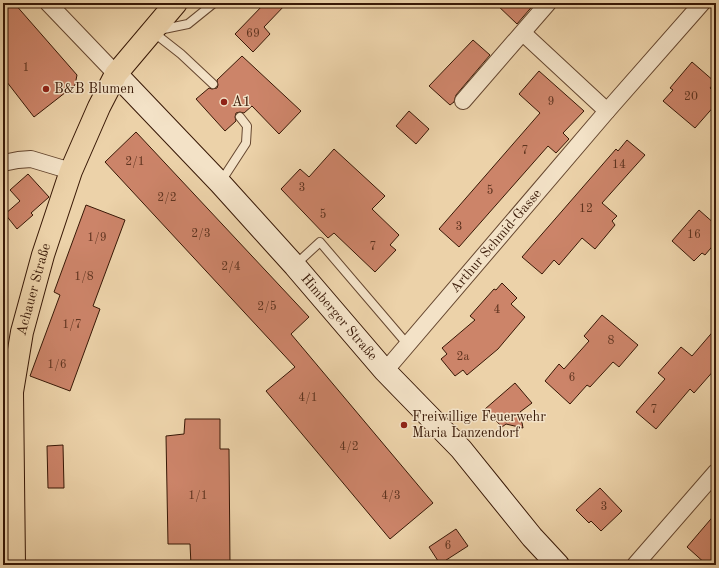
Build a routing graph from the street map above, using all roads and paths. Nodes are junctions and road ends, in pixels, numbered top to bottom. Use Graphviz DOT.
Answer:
graph roads {
  1 [pos="48,3"];
  2 [pos="176,3"];
  3 [pos="214,3"];
  4 [pos="548,3"];
  5 [pos="702,3"];
  6 [pos="152,31"];
  7 [pos="523,33"];
  8 [pos="116,74"];
  9 [pos="213,84"];
  10 [pos="463,101"];
  11 [pos="607,111"];
  12 [pos="240,117"];
  13 [pos="3,163"];
  14 [pos="71,171"];
  15 [pos="220,183"];
  16 [pos="295,266"];
  17 [pos="408,345"];
  18 [pos="385,371"];
  19 [pos="716,472"];
  20 [pos="14,565"];
  21 [pos="558,565"];
  22 [pos="635,565"];
  1 -- 8 [label="street"];
  2 -- 6 [label="main road, Achauer Straße"];
  3 -- 6 [label="lane"];
  4 -- 7 [label="street"];
  5 -- 11 [label="street, Arthur Schmid-Gasse"];
  6 -- 8 [label="main road, Achauer Straße"];
  6 -- 9 [label="lane"];
  7 -- 10 [label="street"];
  7 -- 11 [label="street"];
  8 -- 14 [label="main road, Achauer Straße"];
  8 -- 15 [label="street, Himberger Straße"];
  11 -- 17 [label="street, Arthur Schmid-Gasse"];
  12 -- 15 [label="lane"];
  13 -- 14 [label="street"];
  14 -- 20 [label="main road, Achauer Straße"];
  15 -- 16 [label="street, Himberger Straße"];
  16 -- 17 [label="lane"];
  16 -- 18 [label="street, Himberger Straße"];
  17 -- 18 [label="street, Arthur Schmid-Gasse"];
  18 -- 21 [label="street, Himberger Straße"];
  19 -- 22 [label="street"];
}
